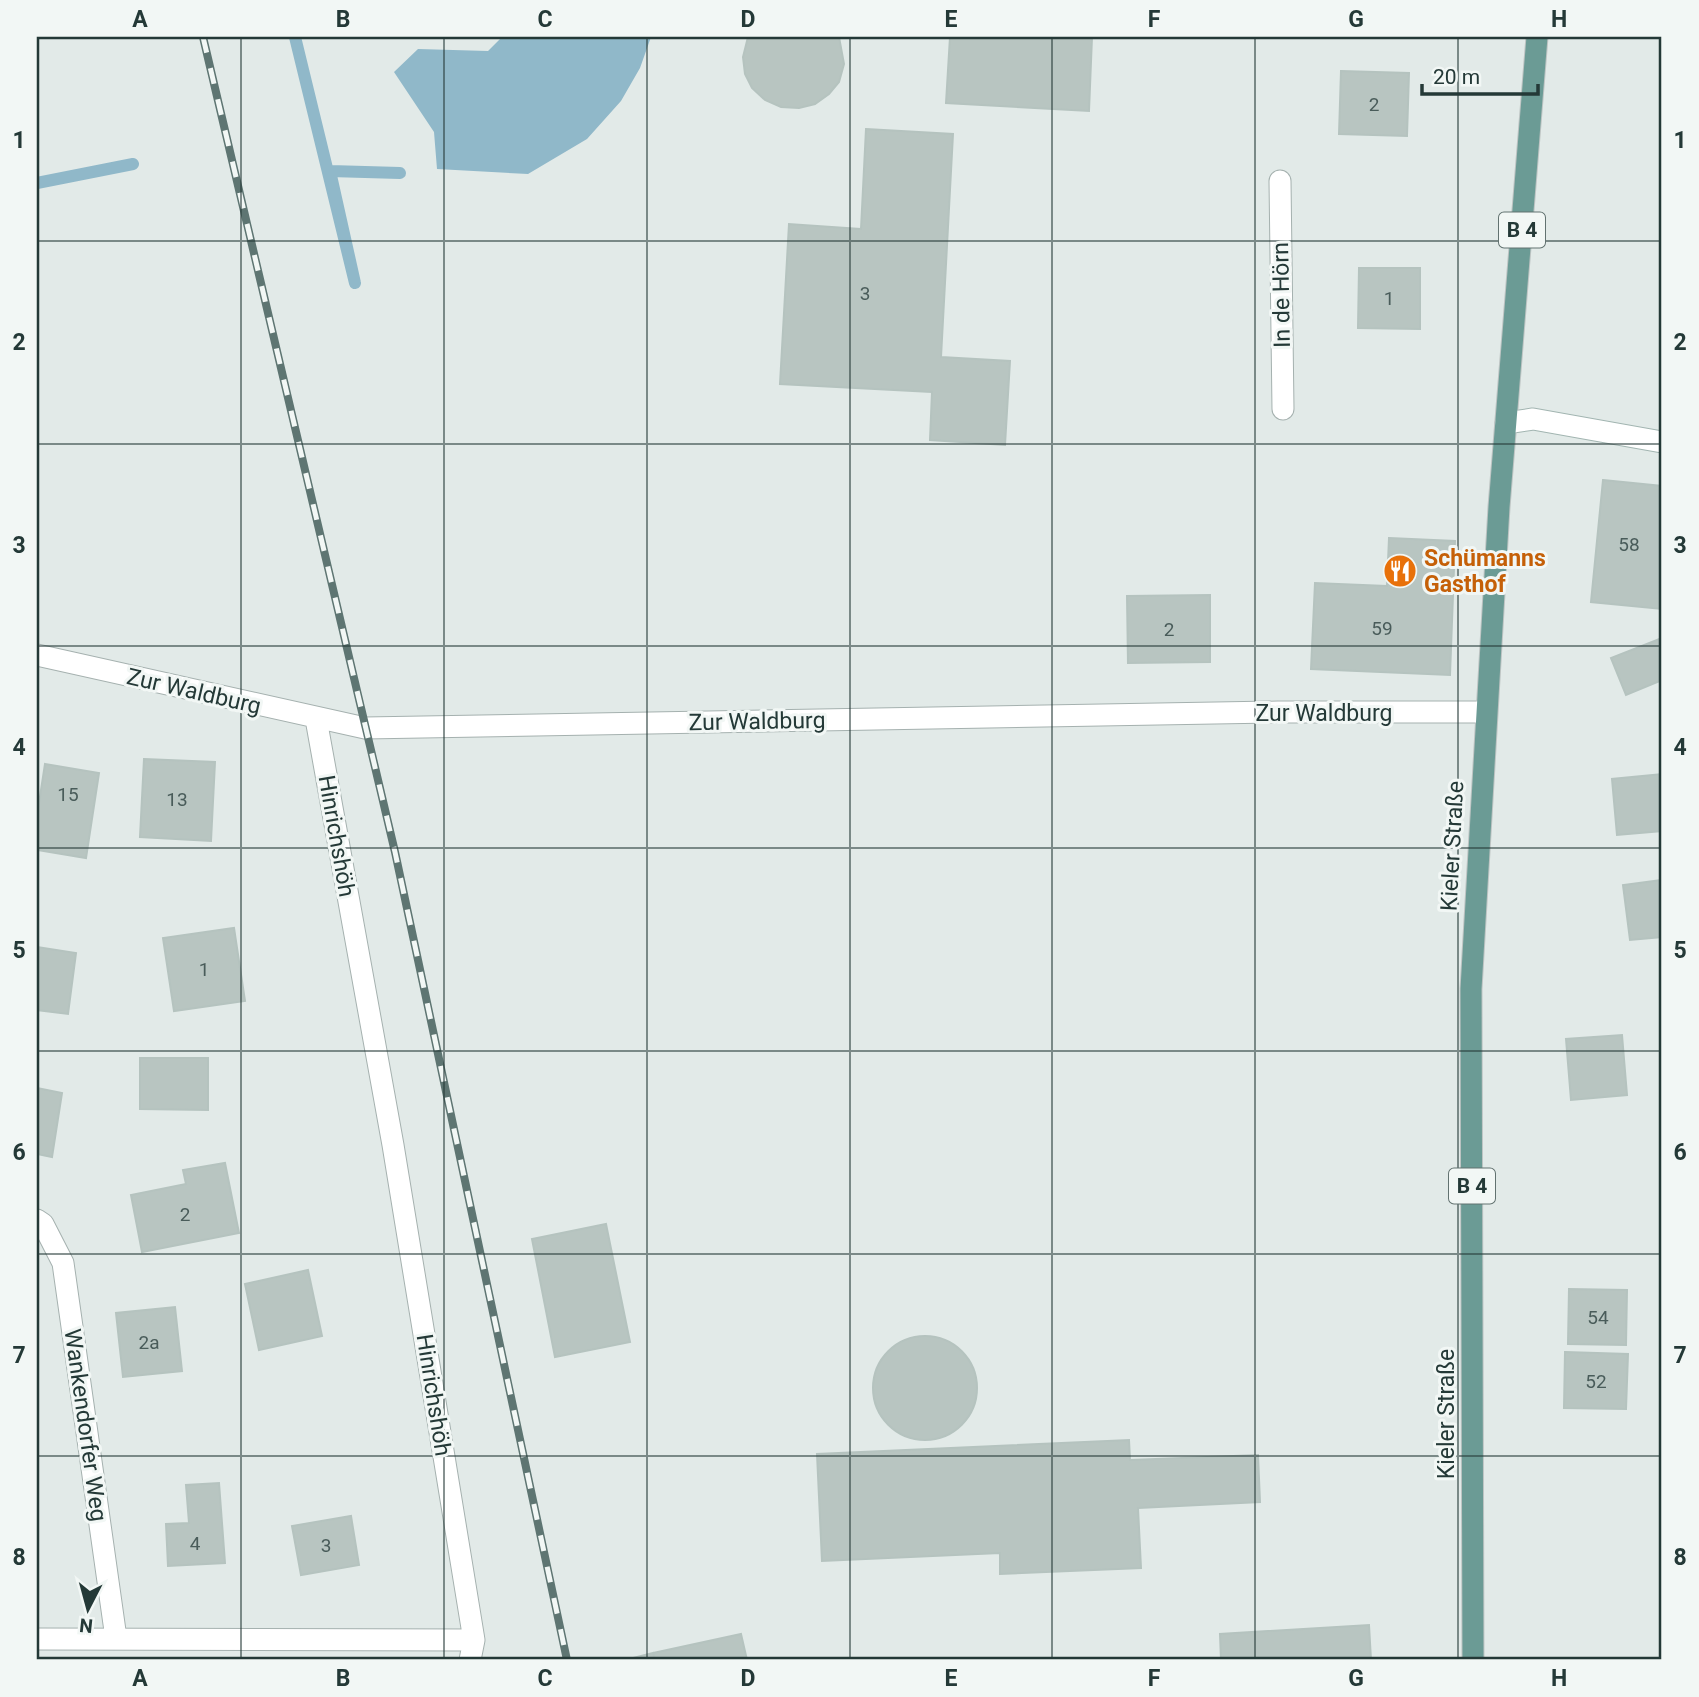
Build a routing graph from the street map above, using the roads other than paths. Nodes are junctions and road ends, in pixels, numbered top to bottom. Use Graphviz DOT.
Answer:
graph roads {
  1 [pos="1537,37"];
  2 [pos="1279,181"];
  3 [pos="1283,410"];
  4 [pos="1506,423"];
  5 [pos="1662,442"];
  6 [pos="37,655"];
  7 [pos="1485,712"];
  8 [pos="316,719"];
  9 [pos="37,1220"];
  10 [pos="116,1638"];
  11 [pos="37,1639"];
  12 [pos="472,1650"];
  13 [pos="1473,1660"];
  1 -- 4 [label="main road, Kieler Straße / B 4"];
  2 -- 3 [label="street, In de Hörn"];
  4 -- 5 [label="street"];
  4 -- 7 [label="main road, Kieler Straße / B 4"];
  6 -- 8 [label="street, Zur Waldburg"];
  7 -- 8 [label="street, Zur Waldburg"];
  7 -- 13 [label="main road, Kieler Straße / B 4"];
  8 -- 12 [label="street, Hinrichshöh"];
  9 -- 10 [label="street, Wankendorfer Weg"];
  10 -- 11 [label="street, Hinrichshöh"];
  10 -- 12 [label="street, Hinrichshöh"];
}
